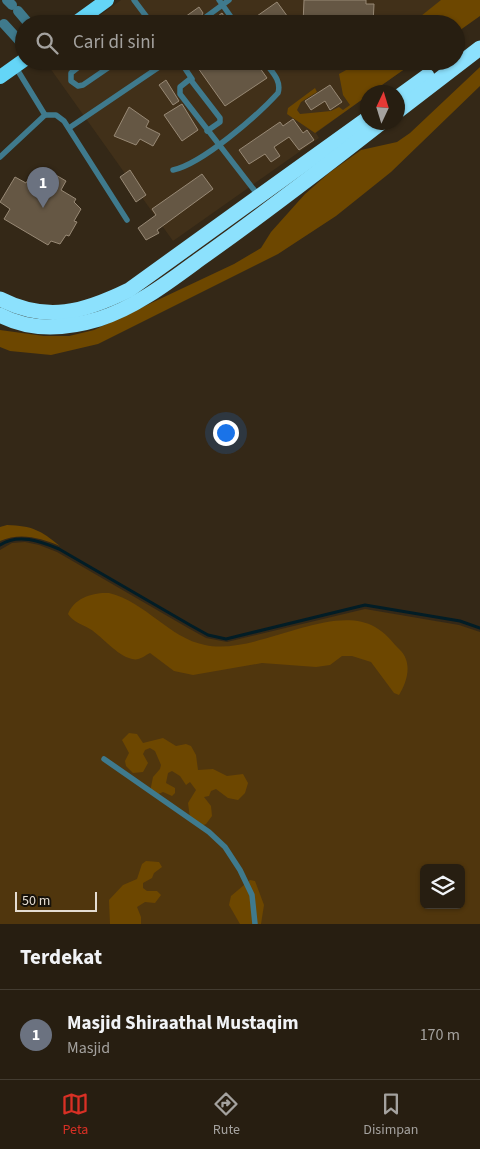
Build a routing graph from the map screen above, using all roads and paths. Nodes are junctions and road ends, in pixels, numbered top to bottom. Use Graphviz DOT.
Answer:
graph roads {
  1 [pos="107,0"];
  2 [pos="134,0"];
  3 [pos="229,0"];
  4 [pos="221,2"];
  5 [pos="86,15"];
  6 [pos="145,15"];
  7 [pos="208,15"];
  8 [pos="230,15"];
  9 [pos="4,24"];
  10 [pos="15,36"];
  11 [pos="480,38"];
  12 [pos="480,48"];
  13 [pos="465,49"];
  14 [pos="465,60"];
  15 [pos="15,66"];
  16 [pos="22,70"];
  17 [pos="75,70"];
  18 [pos="105,70"];
  19 [pos="155,70"];
  20 [pos="186,70"];
  21 [pos="271,70"];
  22 [pos="436,70"];
  23 [pos="451,70"];
  24 [pos="0,77"];
  25 [pos="192,79"];
  26 [pos="405,92"];
  27 [pos="405,106"];
  28 [pos="45,115"];
  29 [pos="360,124"];
  30 [pos="69,128"];
  31 [pos="371,130"];
  32 [pos="207,131"];
  33 [pos="218,145"];
  34 [pos="0,157"];
  35 [pos="173,170"];
  36 [pos="259,197"];
  37 [pos="127,220"];
  38 [pos="0,299"];
  39 [pos="0,316"];
  40 [pos="104,759"];
  41 [pos="255,924"];
  1 -- 5 [label="highway"];
  2 -- 6 [label="lane"];
  3 -- 4 [label="lane"];
  4 -- 7 [label="lane"];
  4 -- 8 [label="lane"];
  9 -- 10 [label="street"];
  11 -- 13 [label="highway"];
  12 -- 14 [label="highway"];
  15 -- 24 [label="highway"];
  16 -- 28 [label="lane"];
  17 -- 18 [label="lane"];
  19 -- 30 [label="lane"];
  20 -- 25 [label="lane"];
  21 -- 33 [label="lane"];
  22 -- 26 [label="highway"];
  23 -- 27 [label="highway"];
  25 -- 32 [label="lane"];
  25 -- 32 [label="lane"];
  28 -- 30 [label="lane"];
  28 -- 34 [label="lane"];
  29 -- 36 [label="highway"];
  30 -- 37 [label="lane"];
  31 -- 39 [label="highway"];
  32 -- 33 [label="lane"];
  33 -- 35 [label="lane"];
  33 -- 36 [label="lane"];
  36 -- 38 [label="highway"];
  40 -- 41 [label="lane"];
}
